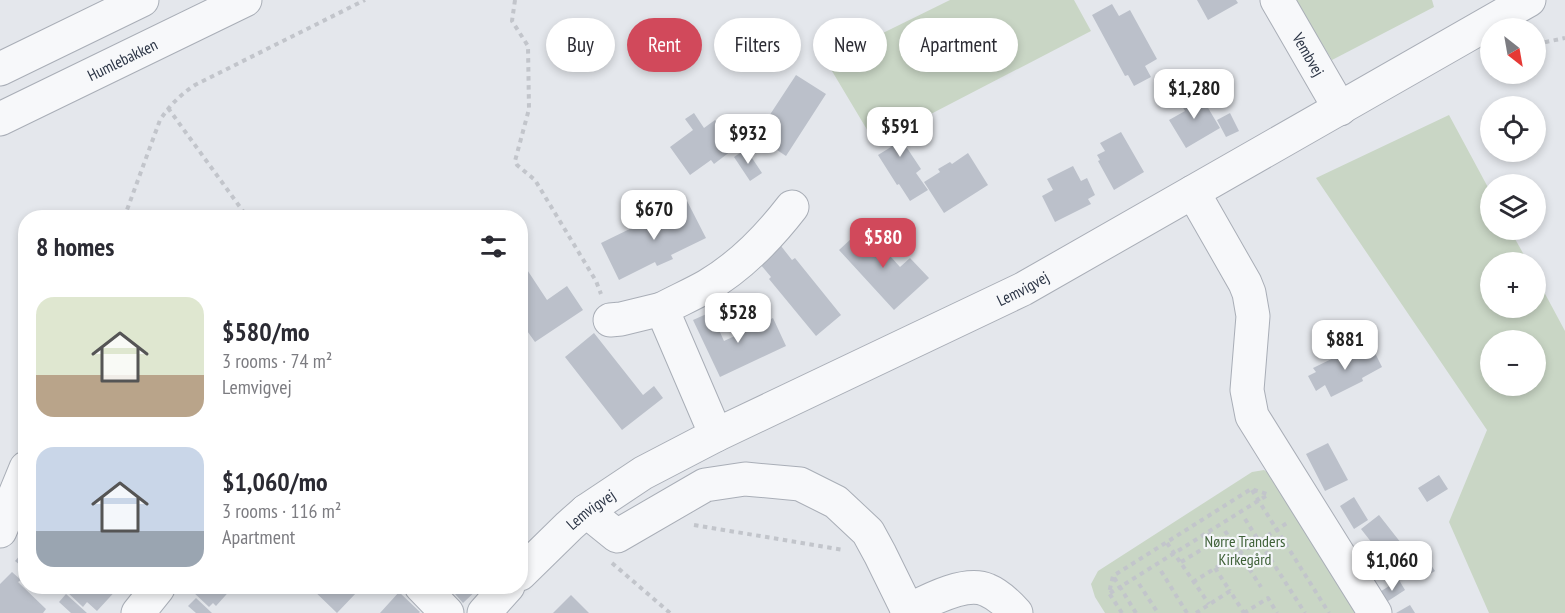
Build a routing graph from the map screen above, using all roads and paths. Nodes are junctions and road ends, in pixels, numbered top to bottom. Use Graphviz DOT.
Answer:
graph roads {
  1 [pos="142,0"];
  2 [pos="245,0"];
  3 [pos="365,0"];
  4 [pos="515,0"];
  5 [pos="1277,0"];
  6 [pos="1529,0"];
  7 [pos="1565,38"];
  8 [pos="1546,42"];
  9 [pos="0,69"];
  10 [pos="168,108"];
  11 [pos="1340,109"];
  12 [pos="0,119"];
  13 [pos="1193,192"];
  14 [pos="792,207"];
  15 [pos="127,210"];
  16 [pos="242,210"];
  17 [pos="662,309"];
  18 [pos="610,320"];
  19 [pos="716,435"];
  20 [pos="18,487"];
  21 [pos="1251,489"];
  22 [pos="1269,494"];
  23 [pos="1258,501"];
  24 [pos="1275,504"];
  25 [pos="586,511"];
  26 [pos="657,514"];
  27 [pos="1245,519"];
  28 [pos="1287,523"];
  29 [pos="1277,530"];
  30 [pos="0,531"];
  31 [pos="1225,531"];
  32 [pos="1208,532"];
  33 [pos="1259,541"];
  34 [pos="1167,543"];
  35 [pos="855,551"];
  36 [pos="1174,553"];
  37 [pos="1239,553"];
  38 [pos="611,562"];
  39 [pos="1181,562"];
  40 [pos="528,566"];
  41 [pos="1215,568"];
  42 [pos="1161,571"];
  43 [pos="1113,576"];
  44 [pos="1193,582"];
  45 [pos="1139,584"];
  46 [pos="1120,587"];
  47 [pos="1261,587"];
  48 [pos="1230,591"];
  49 [pos="1109,593"];
  50 [pos="153,594"];
  51 [pos="429,594"];
  52 [pos="1209,604"];
  53 [pos="908,612"];
  54 [pos="138,613"];
  55 [pos="447,613"];
  56 [pos="670,613"];
  57 [pos="1016,613"];
  58 [pos="1122,613"];
  59 [pos="1136,613"];
  60 [pos="1158,613"];
  61 [pos="1187,613"];
  62 [pos="1196,613"];
  63 [pos="1244,613"];
  64 [pos="1277,613"];
  65 [pos="1305,613"];
  66 [pos="1329,613"];
  67 [pos="1375,613"];
  1 -- 9 [label="street"];
  2 -- 12 [label="street, Humlebakken"];
  3 -- 10 [label="path"];
  4 -- 18 [label="path"];
  5 -- 11 [label="street, Vembvej"];
  6 -- 11 [label="street, Lemvigvej"];
  7 -- 8 [label="path"];
  10 -- 15 [label="path"];
  10 -- 16 [label="path"];
  11 -- 13 [label="street, Lemvigvej"];
  13 -- 19 [label="street, Lemvigvej"];
  13 -- 67 [label="street"];
  14 -- 17 [label="street"];
  17 -- 18 [label="street"];
  17 -- 19 [label="street"];
  19 -- 25 [label="street, Lemvigvej"];
  20 -- 30 [label="street"];
  21 -- 22 [label="path"];
  21 -- 23 [label="path"];
  21 -- 34 [label="path"];
  22 -- 23 [label="path"];
  22 -- 24 [label="path"];
  23 -- 29 [label="path"];
  23 -- 32 [label="path"];
  25 -- 26 [label="street"];
  25 -- 40 [label="street, Lemvigvej"];
  26 -- 35 [label="path"];
  26 -- 53 [label="street"];
  27 -- 33 [label="path"];
  28 -- 29 [label="path"];
  29 -- 33 [label="path"];
  29 -- 66 [label="path"];
  31 -- 37 [label="path"];
  32 -- 36 [label="path"];
  32 -- 39 [label="path"];
  33 -- 37 [label="path"];
  33 -- 65 [label="path"];
  34 -- 36 [label="path"];
  34 -- 43 [label="path"];
  36 -- 39 [label="path"];
  36 -- 46 [label="path"];
  37 -- 41 [label="path"];
  37 -- 47 [label="path"];
  38 -- 56 [label="path"];
  39 -- 44 [label="path"];
  41 -- 44 [label="path"];
  41 -- 48 [label="path"];
  42 -- 61 [label="path"];
  43 -- 46 [label="path"];
  43 -- 49 [label="path"];
  44 -- 52 [label="path"];
  45 -- 60 [label="path"];
  46 -- 49 [label="path"];
  46 -- 59 [label="path"];
  48 -- 52 [label="path"];
  48 -- 63 [label="path"];
  49 -- 58 [label="path"];
  50 -- 54 [label="street"];
  51 -- 55 [label="street"];
  52 -- 62 [label="path"];
  53 -- 57 [label="street"];
  63 -- 64 [label="path"];
}
